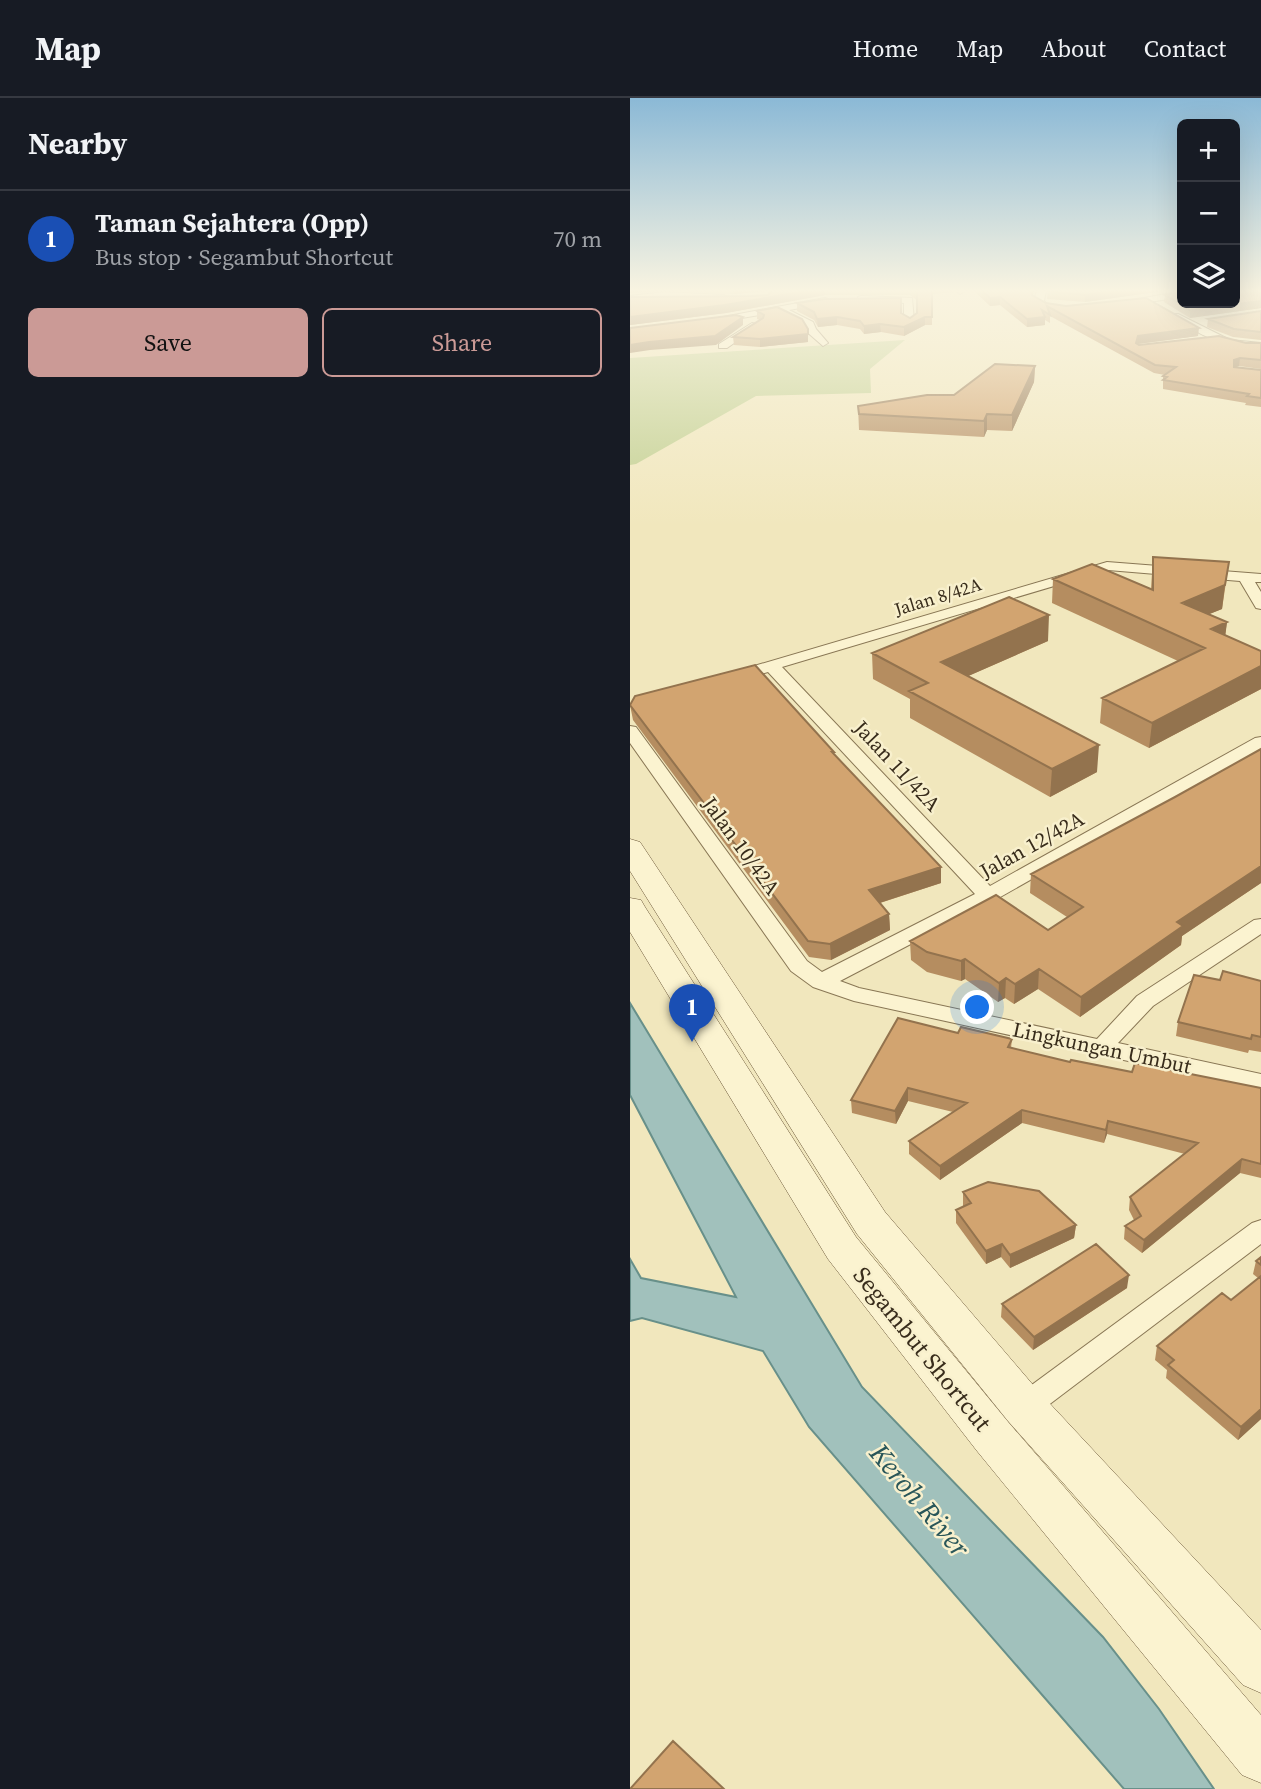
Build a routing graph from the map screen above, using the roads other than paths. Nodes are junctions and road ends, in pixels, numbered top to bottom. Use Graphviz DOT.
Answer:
graph roads {
  1 [pos="1253,578"];
  2 [pos="1261,605"];
  3 [pos="773,667"];
  4 [pos="722,679"];
  5 [pos="630,732"];
  6 [pos="1261,742"];
  7 [pos="630,848"];
  8 [pos="988,896"];
  9 [pos="630,907"];
  10 [pos="1261,925"];
  11 [pos="821,982"];
  12 [pos="1100,1049"];
  13 [pos="1261,1082"];
  14 [pos="1261,1230"];
  15 [pos="1024,1407"];
  16 [pos="1261,1667"];
  17 [pos="1261,1756"];
  1 -- 2 [label="street"];
  1 -- 3 [label="street, Jalan 8/42A"];
  3 -- 4 [label="street, Jalan 8/42A"];
  3 -- 8 [label="street, Jalan 11/42A"];
  5 -- 11 [label="street, Jalan 10/42A"];
  6 -- 8 [label="street, Jalan 12/42A"];
  7 -- 15 [label="main road, Segambut Shortcut"];
  8 -- 11 [label="street, Jalan 12/42A"];
  9 -- 17 [label="main road, Segambut Shortcut"];
  10 -- 12 [label="street"];
  11 -- 12 [label="street, Lingkungan Umbut"];
  12 -- 13 [label="street, Lingkungan Umbut"];
  14 -- 15 [label="street"];
  15 -- 16 [label="main road, Segambut Shortcut"];
}
